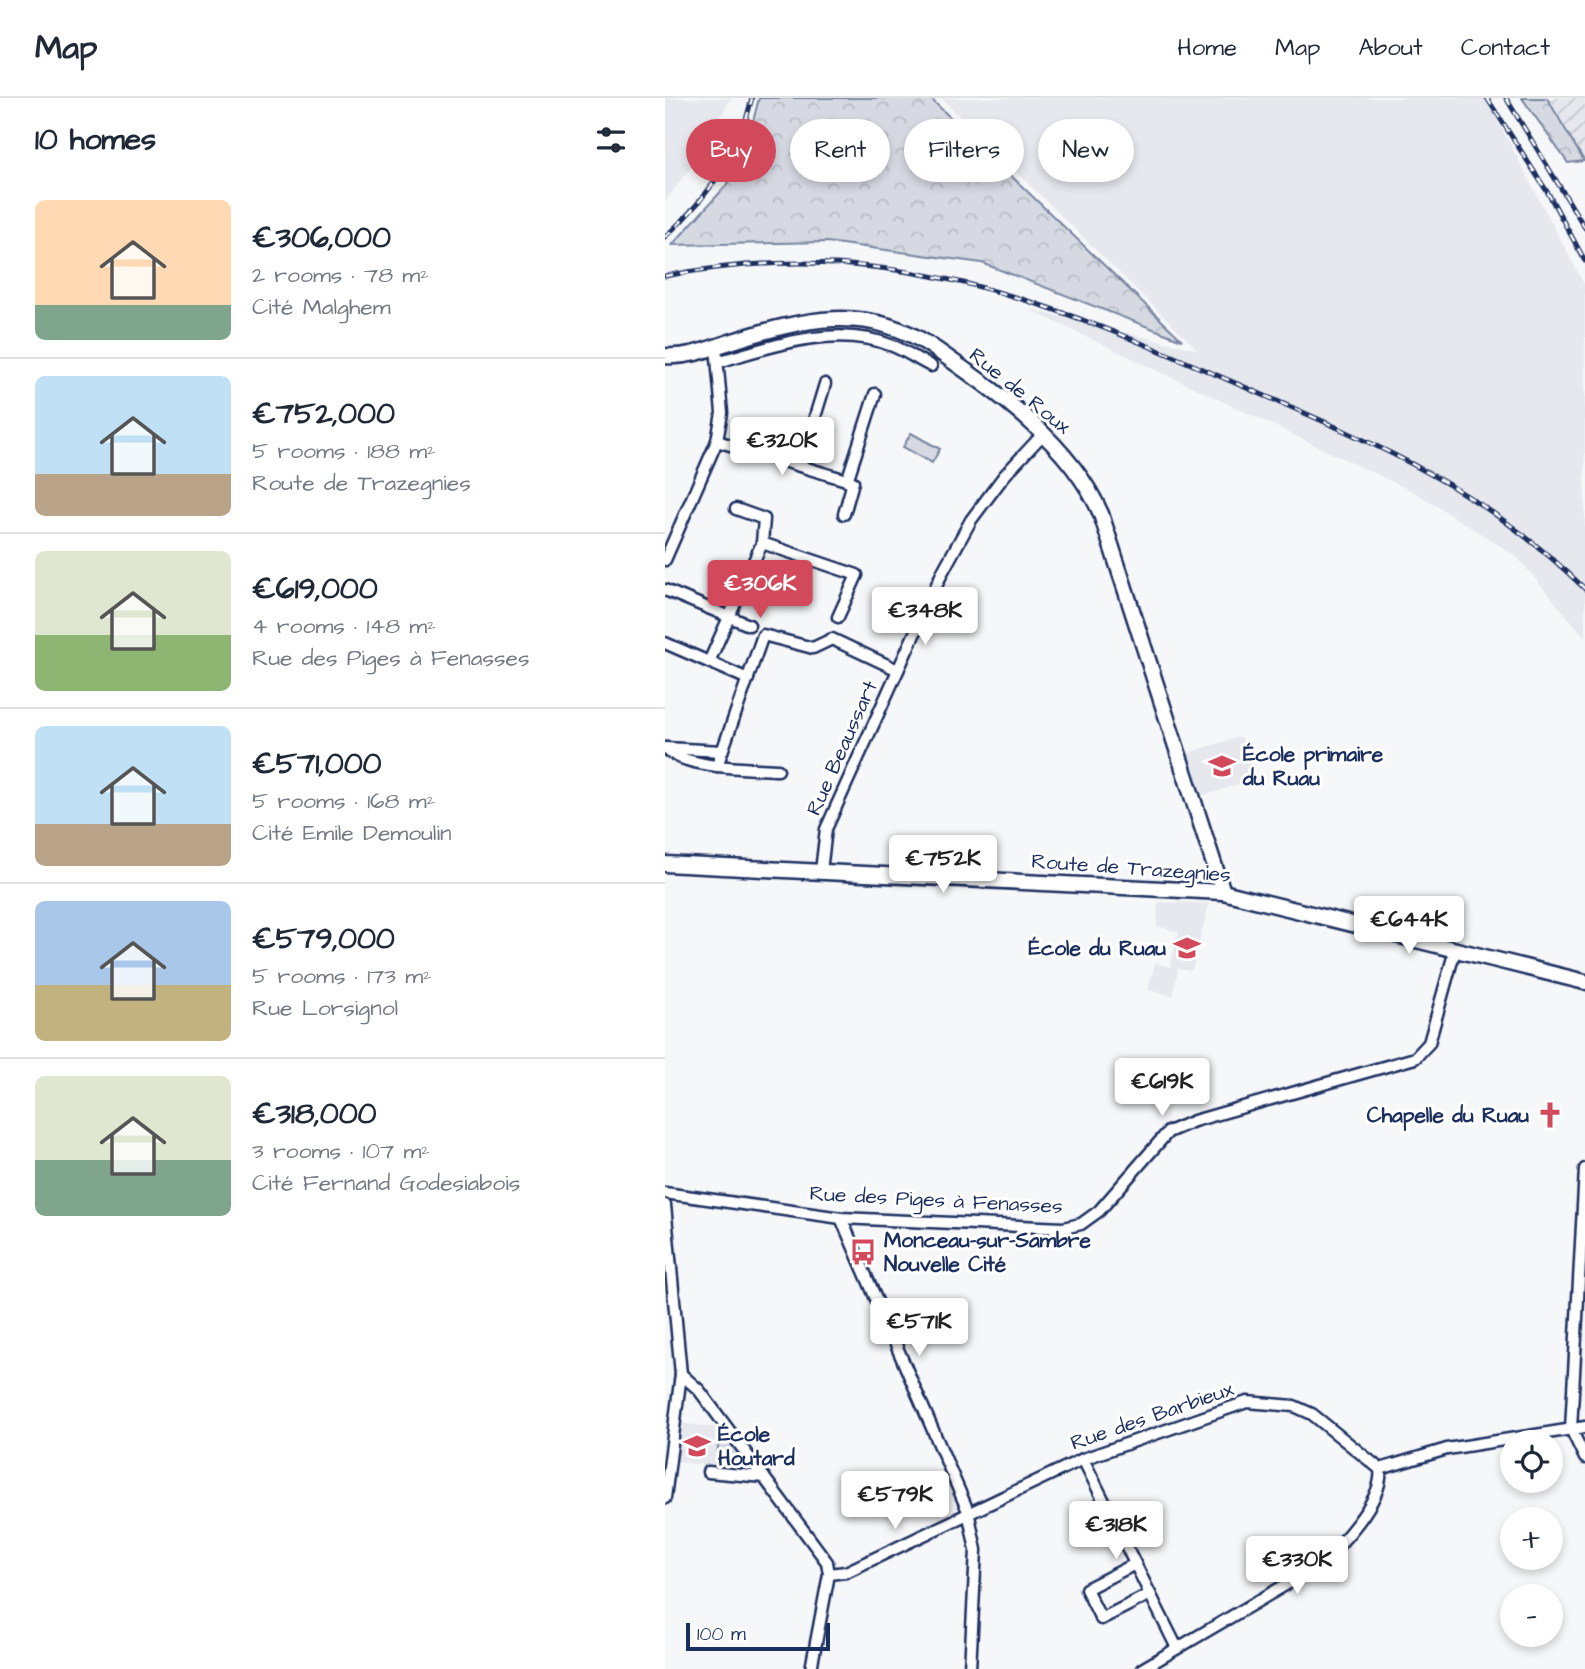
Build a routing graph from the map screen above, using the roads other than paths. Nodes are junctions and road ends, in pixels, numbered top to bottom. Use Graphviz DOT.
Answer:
graph roads {
  1 [pos="717,354"];
  2 [pos="665,356"];
  3 [pos="931,366"];
  4 [pos="825,384"];
  5 [pos="875,394"];
  6 [pos="1044,433"];
  7 [pos="717,441"];
  8 [pos="800,466"];
  9 [pos="848,481"];
  10 [pos="736,509"];
  11 [pos="844,514"];
  12 [pos="762,543"];
  13 [pos="665,560"];
  14 [pos="665,590"];
  15 [pos="729,617"];
  16 [pos="838,617"];
  17 [pos="749,625"];
  18 [pos="665,643"];
  19 [pos="709,662"];
  20 [pos="898,670"];
  21 [pos="748,679"];
  22 [pos="666,748"];
  23 [pos="722,751"];
  24 [pos="717,766"];
  25 [pos="778,771"];
  26 [pos="665,864"];
  27 [pos="821,872"];
  28 [pos="1223,892"];
  29 [pos="1455,950"];
  30 [pos="1585,982"];
  31 [pos="1585,1169"];
  32 [pos="665,1194"];
  33 [pos="665,1205"];
  34 [pos="841,1218"];
  35 [pos="667,1253"];
  36 [pos="681,1374"];
  37 [pos="1585,1427"];
  38 [pos="1571,1429"];
  39 [pos="1585,1458"];
  40 [pos="1083,1459"];
  41 [pos="1380,1469"];
  42 [pos="708,1472"];
  43 [pos="764,1477"];
  44 [pos="665,1498"];
  45 [pos="968,1511"];
  46 [pos="1135,1564"];
  47 [pos="829,1574"];
  48 [pos="1150,1594"];
  49 [pos="1177,1648"];
  50 [pos="811,1669"];
  51 [pos="970,1669"];
  52 [pos="1142,1669"];
  1 -- 2 [label="main road, Rue de Roux"];
  1 -- 3 [label="street, Rue de Roux"];
  1 -- 6 [label="main road, Rue de Roux"];
  1 -- 7 [label="street"];
  4 -- 8 [label="street"];
  5 -- 9 [label="street"];
  6 -- 20 [label="street, Rue Beaussart"];
  6 -- 28 [label="main road, Rue de Roux"];
  7 -- 8 [label="street"];
  7 -- 13 [label="street"];
  8 -- 9 [label="street"];
  9 -- 11 [label="street"];
  10 -- 12 [label="street"];
  12 -- 15 [label="street"];
  12 -- 16 [label="street"];
  14 -- 15 [label="street"];
  15 -- 17 [label="street"];
  15 -- 19 [label="street"];
  18 -- 19 [label="street"];
  19 -- 21 [label="street"];
  20 -- 21 [label="street"];
  20 -- 27 [label="street, Rue Beaussart"];
  21 -- 23 [label="street"];
  22 -- 23 [label="street"];
  22 -- 24 [label="street"];
  23 -- 24 [label="street"];
  24 -- 25 [label="street"];
  26 -- 27 [label="main road, Route de Trazegnies"];
  27 -- 28 [label="main road, Route de Trazegnies"];
  28 -- 29 [label="main road, Route de Trazegnies"];
  29 -- 30 [label="main road, Route de Trazegnies"];
  29 -- 34 [label="street, Rue des Piges à Fenasses"];
  31 -- 38 [label="street"];
  32 -- 34 [label="street, Rue des Piges à Fenasses"];
  33 -- 35 [label="street"];
  34 -- 45 [label="street"];
  35 -- 36 [label="street"];
  36 -- 43 [label="street"];
  36 -- 44 [label="street"];
  37 -- 38 [label="street"];
  38 -- 39 [label="street"];
  38 -- 41 [label="street"];
  40 -- 41 [label="street, Rue des Barbieux"];
  40 -- 45 [label="street, Rue des Barbieux"];
  40 -- 46 [label="street"];
  41 -- 49 [label="street"];
  42 -- 43 [label="street"];
  43 -- 47 [label="street"];
  45 -- 47 [label="street, Rue des Barbieux"];
  45 -- 51 [label="street"];
  46 -- 48 [label="street"];
  46 -- 48 [label="street"];
  47 -- 50 [label="street"];
  48 -- 49 [label="street"];
  49 -- 52 [label="street"];
}
